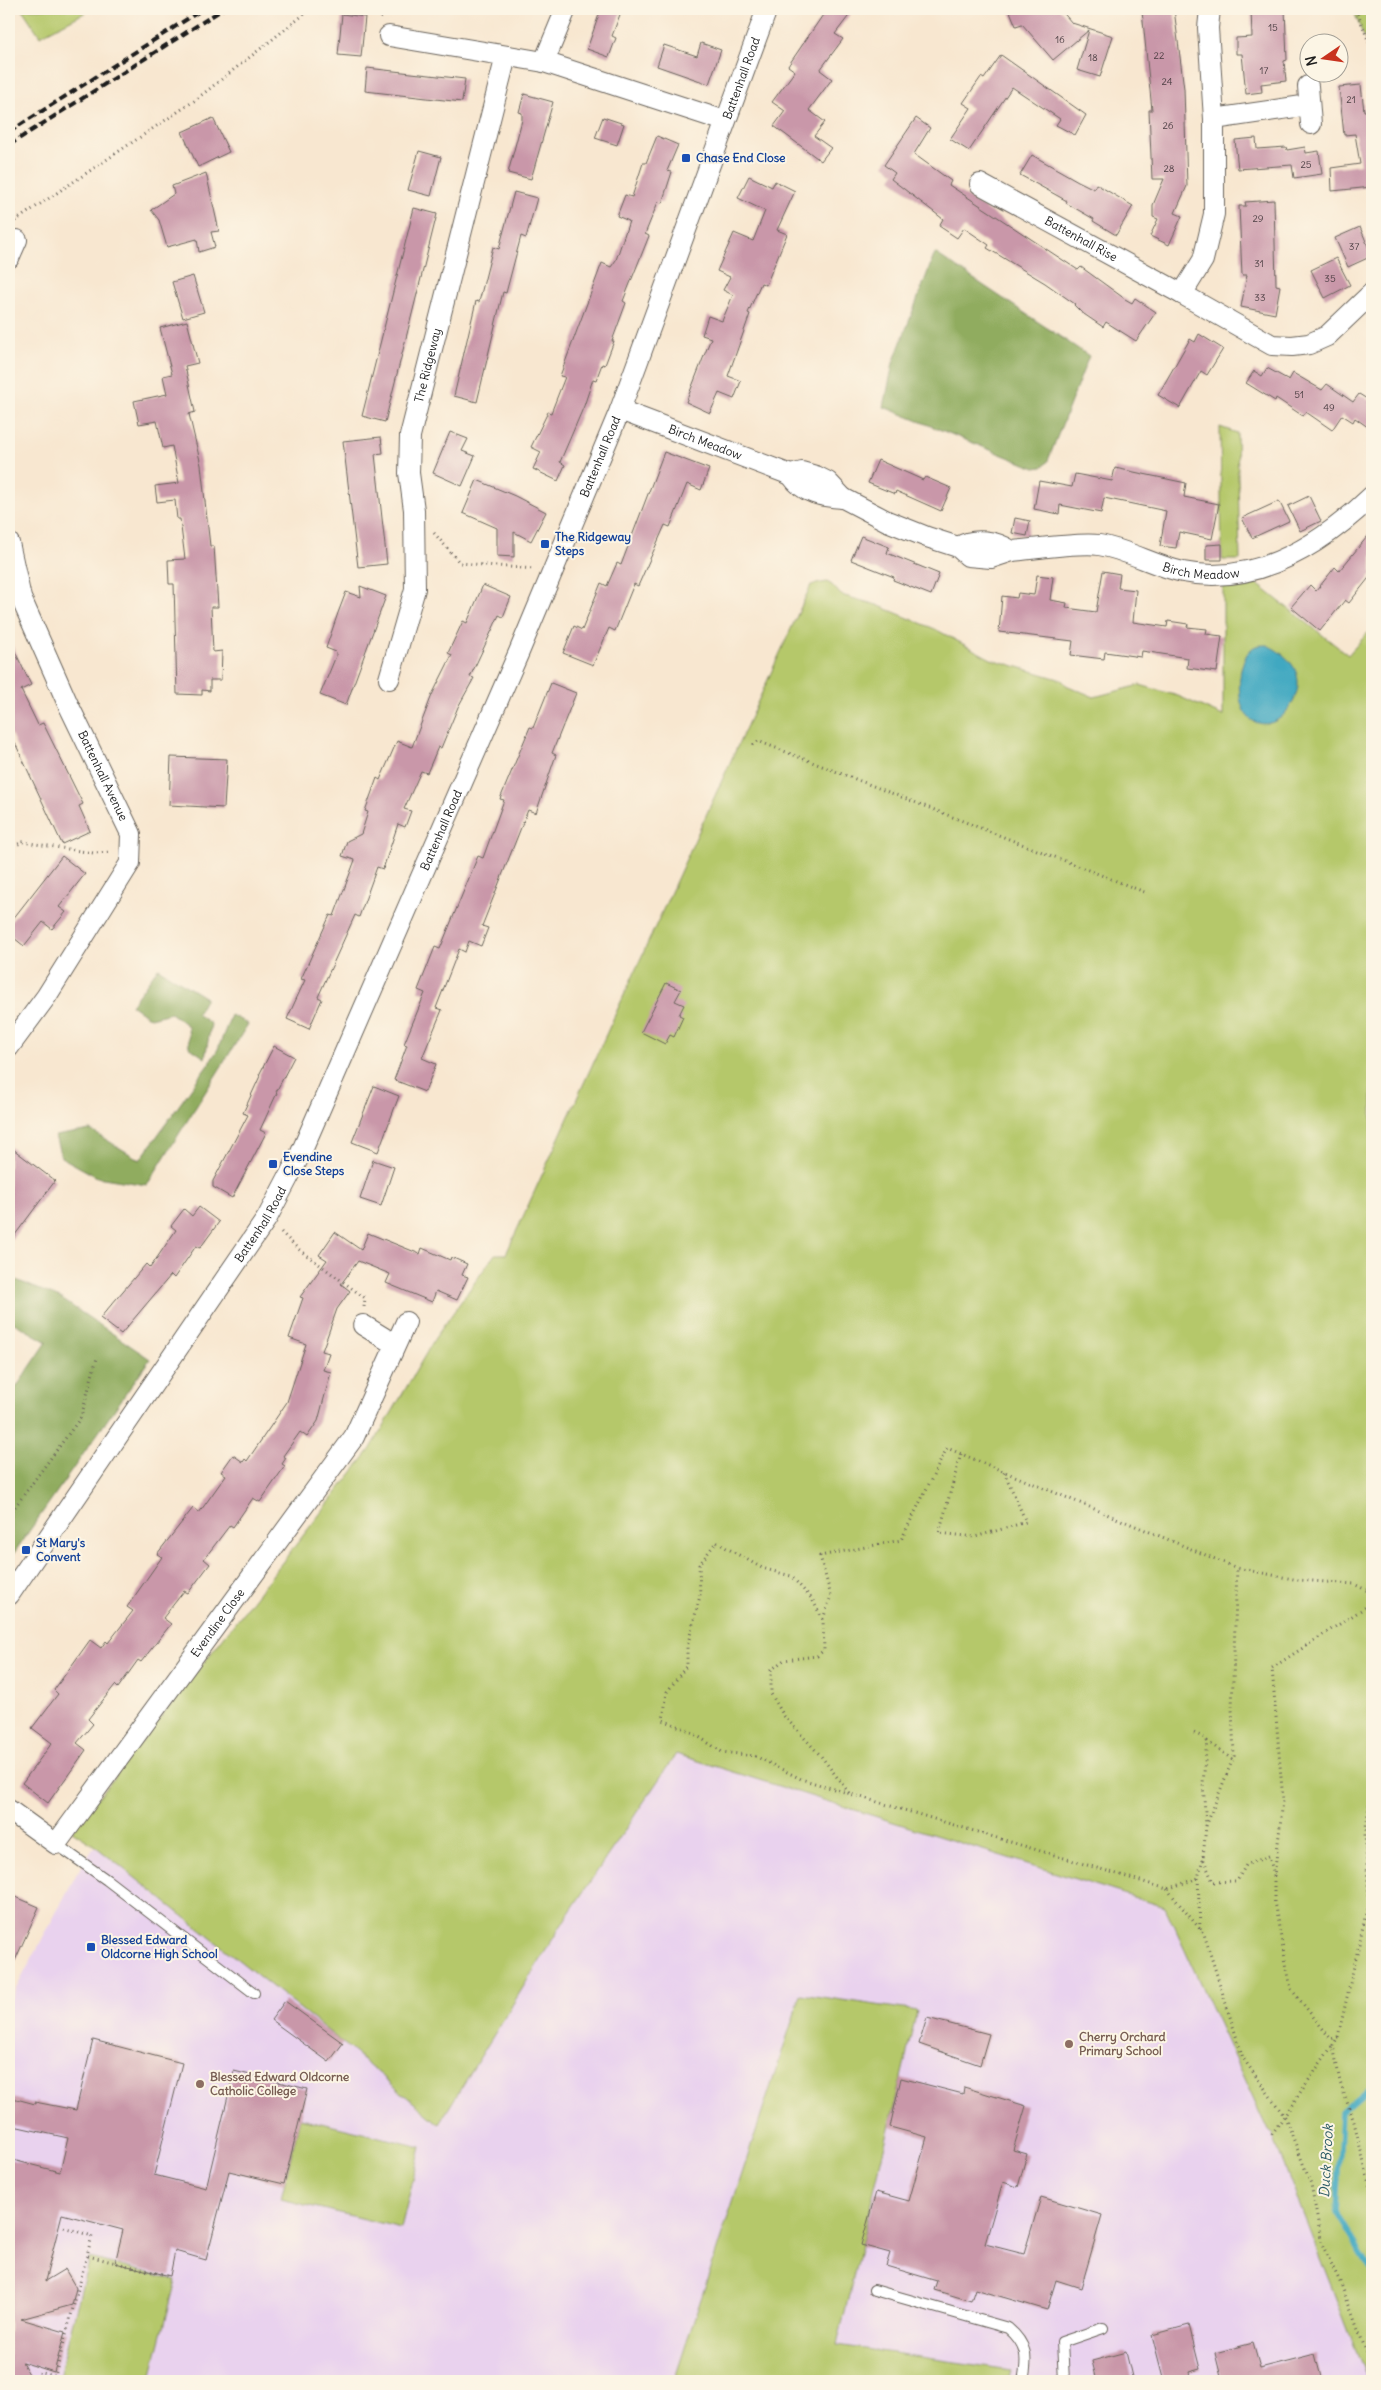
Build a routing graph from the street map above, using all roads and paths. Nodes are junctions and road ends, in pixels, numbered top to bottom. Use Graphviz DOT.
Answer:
graph roads {
  1 [pos="311,9"];
  2 [pos="566,9"];
  3 [pos="767,9"];
  4 [pos="1210,9"];
  5 [pos="1356,9"];
  6 [pos="389,36"];
  7 [pos="1372,50"];
  8 [pos="506,56"];
  9 [pos="544,62"];
  10 [pos="1309,105"];
  11 [pos="1214,119"];
  12 [pos="725,121"];
  13 [pos="980,184"];
  14 [pos="12,241"];
  15 [pos="1372,292"];
  16 [pos="1182,294"];
  17 [pos="620,410"];
  18 [pos="1372,496"];
  19 [pos="414,510"];
  20 [pos="9,543"];
  21 [pos="552,575"];
  22 [pos="389,679"];
  23 [pos="753,745"];
  24 [pos="9,848"];
  25 [pos="130,863"];
  26 [pos="1147,893"];
  27 [pos="9,1048"];
  28 [pos="267,1218"];
  29 [pos="406,1322"];
  30 [pos="363,1325"];
  31 [pos="394,1344"];
  32 [pos="97,1358"];
  33 [pos="961,1454"];
  34 [pos="1004,1472"];
  35 [pos="9,1515"];
  36 [pos="1236,1568"];
  37 [pos="1372,1593"];
  38 [pos="9,1595"];
  39 [pos="1372,1603"];
  40 [pos="823,1620"];
  41 [pos="1194,1733"];
  42 [pos="1207,1741"];
  43 [pos="1233,1760"];
  44 [pos="1372,1785"];
  45 [pos="849,1793"];
  46 [pos="9,1810"];
  47 [pos="1206,1826"];
  48 [pos="56,1844"];
  49 [pos="1203,1858"];
  50 [pos="1274,1877"];
  51 [pos="1198,1878"];
  52 [pos="1167,1889"];
  53 [pos="1200,1930"];
  54 [pos="254,1993"];
  55 [pos="1338,2037"];
  56 [pos="1333,2045"];
  57 [pos="1285,2117"];
  58 [pos="1272,2134"];
  59 [pos="1372,2195"];
  60 [pos="63,2227"];
  61 [pos="88,2256"];
  62 [pos="170,2276"];
  63 [pos="874,2290"];
  64 [pos="1103,2328"];
  65 [pos="1372,2367"];
  66 [pos="40,2381"];
  67 [pos="1023,2381"];
  68 [pos="1064,2381"];
  1 -- 14 [label="path"];
  2 -- 9 [label="street"];
  3 -- 12 [label="street, Battenhall Road"];
  4 -- 11 [label="street"];
  5 -- 7 [label="path"];
  6 -- 8 [label="street"];
  8 -- 9 [label="street"];
  8 -- 19 [label="street, The Ridgeway"];
  9 -- 12 [label="street"];
  10 -- 11 [label="street"];
  11 -- 16 [label="street"];
  12 -- 17 [label="street, Battenhall Road"];
  13 -- 16 [label="street, Battenhall Rise"];
  15 -- 16 [label="street, Battenhall Rise"];
  17 -- 18 [label="street, Birch Meadow"];
  17 -- 21 [label="street, Battenhall Road"];
  19 -- 21 [label="path"];
  19 -- 22 [label="street, The Ridgeway"];
  20 -- 25 [label="street, Battenhall Avenue"];
  21 -- 28 [label="street, Battenhall Road"];
  23 -- 26 [label="path"];
  24 -- 25 [label="path"];
  25 -- 27 [label="street"];
  28 -- 30 [label="path"];
  28 -- 38 [label="street, Battenhall Road"];
  29 -- 31 [label="street, Evendine Close"];
  30 -- 31 [label="street"];
  31 -- 48 [label="street, Evendine Close"];
  32 -- 35 [label="path"];
  33 -- 34 [label="path"];
  33 -- 34 [label="path"];
  33 -- 40 [label="path"];
  34 -- 36 [label="path"];
  36 -- 37 [label="path"];
  36 -- 43 [label="path"];
  39 -- 50 [label="path"];
  40 -- 45 [label="path"];
  40 -- 45 [label="path"];
  41 -- 42 [label="path"];
  42 -- 43 [label="path"];
  42 -- 47 [label="path"];
  43 -- 47 [label="path"];
  44 -- 55 [label="path"];
  45 -- 52 [label="path"];
  46 -- 48 [label="street"];
  47 -- 49 [label="path"];
  48 -- 54 [label="lane"];
  49 -- 50 [label="path"];
  49 -- 51 [label="path"];
  50 -- 55 [label="path"];
  51 -- 52 [label="path"];
  51 -- 53 [label="path"];
  52 -- 53 [label="path"];
  53 -- 57 [label="path"];
  55 -- 56 [label="path"];
  56 -- 57 [label="path"];
  56 -- 59 [label="path"];
  57 -- 58 [label="path"];
  57 -- 65 [label="path"];
  60 -- 61 [label="path"];
  61 -- 62 [label="path"];
  61 -- 66 [label="path"];
  63 -- 67 [label="lane"];
  64 -- 68 [label="lane"];
}
